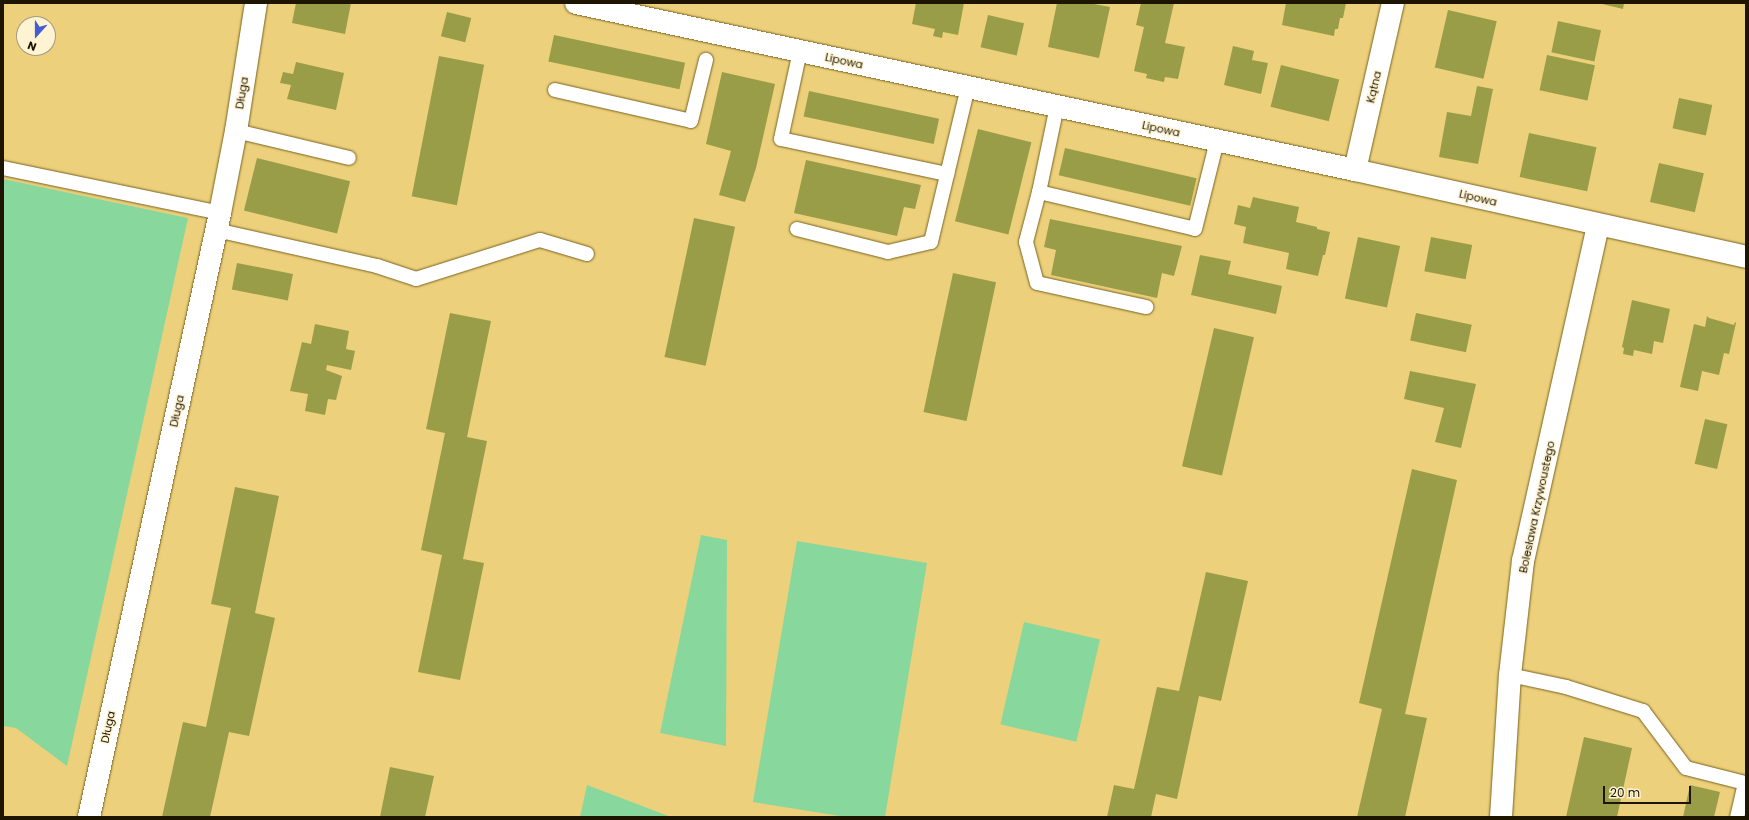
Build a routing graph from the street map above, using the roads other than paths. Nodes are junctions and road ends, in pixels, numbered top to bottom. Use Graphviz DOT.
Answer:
graph roads {
  1 [pos="256,3"];
  2 [pos="1393,3"];
  3 [pos="582,4"];
  4 [pos="800,51"];
  5 [pos="706,60"];
  6 [pos="968,87"];
  7 [pos="555,90"];
  8 [pos="1057,106"];
  9 [pos="236,131"];
  10 [pos="1217,141"];
  11 [pos="349,158"];
  12 [pos="3,168"];
  13 [pos="1355,170"];
  14 [pos="947,174"];
  15 [pos="1039,192"];
  16 [pos="218,222"];
  17 [pos="1598,225"];
  18 [pos="797,229"];
  19 [pos="587,254"];
  20 [pos="1746,257"];
  21 [pos="1146,307"];
  22 [pos="1510,675"];
  23 [pos="89,817"];
  24 [pos="1501,817"];
  25 [pos="1737,817"];
  1 -- 9 [label="street, Długa"];
  2 -- 13 [label="street, Kątna"];
  3 -- 4 [label="street, Lipowa"];
  4 -- 6 [label="street, Lipowa"];
  4 -- 14 [label="lane"];
  5 -- 7 [label="lane"];
  6 -- 8 [label="street, Lipowa"];
  6 -- 14 [label="lane"];
  8 -- 10 [label="street, Lipowa"];
  8 -- 15 [label="lane"];
  9 -- 11 [label="lane"];
  9 -- 16 [label="street, Długa"];
  10 -- 13 [label="street, Lipowa"];
  10 -- 15 [label="lane"];
  12 -- 16 [label="lane"];
  13 -- 17 [label="street, Lipowa"];
  14 -- 18 [label="lane"];
  15 -- 21 [label="lane"];
  16 -- 19 [label="lane"];
  16 -- 23 [label="street, Długa"];
  17 -- 20 [label="street, Lipowa"];
  17 -- 22 [label="street, Bolesława Krzywoustego"];
  22 -- 24 [label="street, Bolesława Krzywoustego"];
  22 -- 25 [label="lane"];
}
